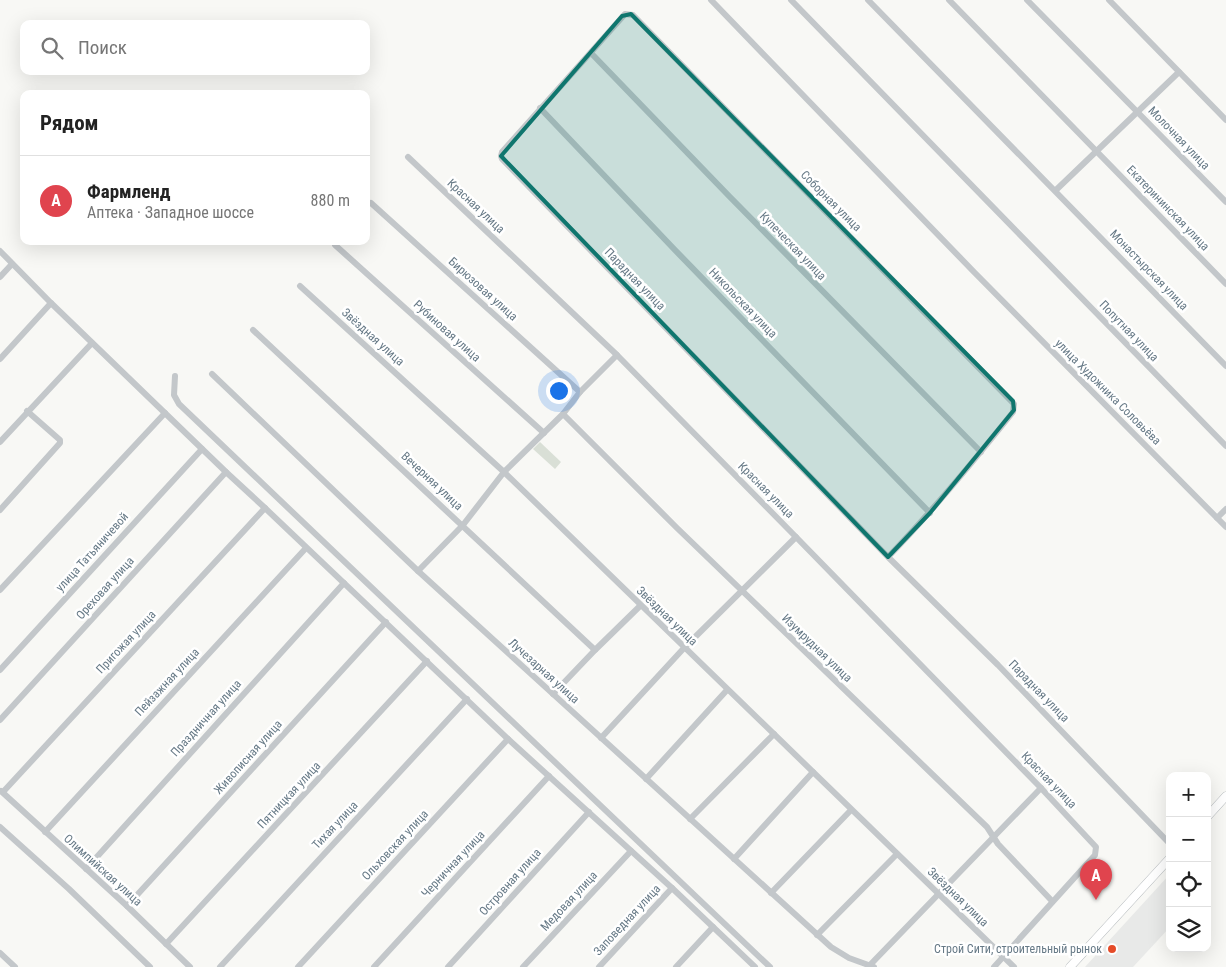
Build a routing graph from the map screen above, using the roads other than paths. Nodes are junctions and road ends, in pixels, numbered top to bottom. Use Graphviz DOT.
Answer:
graph roads {
  1 [pos="711,0"];
  2 [pos="790,0"];
  3 [pos="868,0"];
  4 [pos="949,0"];
  5 [pos="1027,0"];
  6 [pos="1109,0"];
  7 [pos="628,14"];
  8 [pos="591,53"];
  9 [pos="1179,72"];
  10 [pos="540,108"];
  11 [pos="1137,111"];
  12 [pos="1226,120"];
  13 [pos="1095,150"];
  14 [pos="408,157"];
  15 [pos="1056,190"];
  16 [pos="1226,202"];
  17 [pos="371,203"];
  18 [pos="335,245"];
  19 [pos="0,251"];
  20 [pos="12,264"];
  21 [pos="0,277"];
  22 [pos="1226,284"];
  23 [pos="300,286"];
  24 [pos="51,303"];
  25 [pos="253,330"];
  26 [pos="92,343"];
  27 [pos="617,355"];
  28 [pos="0,359"];
  29 [pos="1226,366"];
  30 [pos="212,374"];
  31 [pos="175,376"];
  32 [pos="580,392"];
  33 [pos="27,411"];
  34 [pos="165,413"];
  35 [pos="563,414"];
  36 [pos="544,433"];
  37 [pos="0,442"];
  38 [pos="1226,446"];
  39 [pos="202,448"];
  40 [pos="981,452"];
  41 [pos="226,472"];
  42 [pos="504,472"];
  43 [pos="265,508"];
  44 [pos="1226,509"];
  45 [pos="0,510"];
  46 [pos="930,513"];
  47 [pos="1217,518"];
  48 [pos="463,524"];
  49 [pos="1226,527"];
  50 [pos="796,537"];
  51 [pos="306,548"];
  52 [pos="888,557"];
  53 [pos="418,571"];
  54 [pos="344,583"];
  55 [pos="0,590"];
  56 [pos="741,591"];
  57 [pos="640,606"];
  58 [pos="386,622"];
  59 [pos="684,648"];
  60 [pos="594,650"];
  61 [pos="428,661"];
  62 [pos="0,670"];
  63 [pos="727,690"];
  64 [pos="554,694"];
  65 [pos="467,699"];
  66 [pos="0,720"];
  67 [pos="774,734"];
  68 [pos="601,738"];
  69 [pos="508,739"];
  70 [pos="813,772"];
  71 [pos="549,776"];
  72 [pos="646,778"];
  73 [pos="1041,788"];
  74 [pos="2,791"];
  75 [pos="1226,796"];
  76 [pos="851,810"];
  77 [pos="589,812"];
  78 [pos="1211,813"];
  79 [pos="690,819"];
  80 [pos="0,826"];
  81 [pos="45,832"];
  82 [pos="994,837"];
  83 [pos="1166,840"];
  84 [pos="631,851"];
  85 [pos="897,854"];
  86 [pos="734,859"];
  87 [pos="1166,862"];
  88 [pos="86,869"];
  89 [pos="672,888"];
  90 [pos="938,893"];
  91 [pos="771,894"];
  92 [pos="1052,901"];
  93 [pos="127,906"];
  94 [pos="713,927"];
  95 [pos="817,935"];
  96 [pos="166,944"];
  97 [pos="0,954"];
  98 [pos="1003,956"];
  99 [pos="753,966"];
  100 [pos="870,966"];
  101 [pos="15,967"];
  102 [pos="150,967"];
  103 [pos="190,967"];
  104 [pos="220,967"];
  105 [pos="298,967"];
  106 [pos="374,967"];
  107 [pos="448,967"];
  108 [pos="523,967"];
  109 [pos="600,967"];
  110 [pos="676,967"];
  111 [pos="770,967"];
  112 [pos="994,967"];
  113 [pos="1014,967"];
  114 [pos="1070,967"];
  1 -- 47 [label="street, улица Художника Соловьёва"];
  2 -- 38 [label="street, Попутная улица"];
  3 -- 15 [label="street, Монастырская улица"];
  4 -- 13 [label="street, Екатерининская улица"];
  5 -- 11 [label="street, Молочная улица"];
  6 -- 9 [label="street"];
  7 -- 8 [label="street, Парадная улица"];
  7 -- 40 [label="street, Соборная улица"];
  8 -- 10 [label="street, Парадная улица"];
  8 -- 40 [label="street, Купеческая улица"];
  9 -- 11 [label="street"];
  9 -- 12 [label="street"];
  10 -- 46 [label="street, Никольская улица"];
  10 -- 52 [label="street, Парадная улица"];
  11 -- 13 [label="street"];
  11 -- 16 [label="street, Молочная улица"];
  13 -- 15 [label="street"];
  13 -- 22 [label="street, Екатерининская улица"];
  14 -- 27 [label="street, Красная улица"];
  15 -- 29 [label="street, Монастырская улица"];
  17 -- 32 [label="street, Бирюзовая улица"];
  18 -- 36 [label="street, Рубиновая улица"];
  19 -- 20 [label="street"];
  20 -- 21 [label="street"];
  20 -- 24 [label="street"];
  23 -- 42 [label="street, Звёздная улица"];
  24 -- 26 [label="street"];
  24 -- 28 [label="street"];
  25 -- 48 [label="street, Вечерняя улица"];
  26 -- 33 [label="street"];
  26 -- 34 [label="street"];
  27 -- 32 [label="street"];
  27 -- 50 [label="street, Красная улица"];
  30 -- 53 [label="street, Лучезарная улица"];
  31 -- 111 [label="street"];
  32 -- 35 [label="street"];
  33 -- 37 [label="street"];
  33 -- 45 [label="street"];
  34 -- 39 [label="street"];
  34 -- 55 [label="street"];
  35 -- 36 [label="street"];
  35 -- 56 [label="street, Изумрудная улица"];
  36 -- 42 [label="street"];
  39 -- 41 [label="street"];
  39 -- 62 [label="street, улица Татьяничевой"];
  40 -- 46 [label="street"];
  41 -- 43 [label="street"];
  41 -- 66 [label="street, Ореховая улица"];
  42 -- 48 [label="street"];
  42 -- 57 [label="street, Звёздная улица"];
  43 -- 51 [label="street"];
  43 -- 74 [label="street, Пригожая улица"];
  44 -- 47 [label="street"];
  46 -- 52 [label="street"];
  47 -- 49 [label="street, улица Художника Соловьёва"];
  48 -- 53 [label="street"];
  48 -- 60 [label="street, Вечерняя улица"];
  50 -- 56 [label="street"];
  50 -- 73 [label="street, Красная улица"];
  51 -- 54 [label="street"];
  51 -- 81 [label="street, Пейзажная улица"];
  52 -- 83 [label="street, Парадная улица"];
  53 -- 64 [label="street, Лучезарная улица"];
  54 -- 58 [label="street"];
  54 -- 88 [label="street, Праздничная улица"];
  56 -- 59 [label="street"];
  56 -- 82 [label="street, Изумрудная улица"];
  57 -- 59 [label="street, Звёздная улица"];
  57 -- 60 [label="street"];
  58 -- 61 [label="street"];
  58 -- 93 [label="street, Живописная улица"];
  59 -- 63 [label="street, Звёздная улица"];
  59 -- 68 [label="street"];
  60 -- 64 [label="street"];
  61 -- 65 [label="street"];
  61 -- 96 [label="street, Пятницкая улица"];
  63 -- 67 [label="street, Звёздная улица"];
  63 -- 72 [label="street"];
  64 -- 68 [label="street, Лучезарная улица"];
  65 -- 69 [label="street"];
  65 -- 104 [label="street, Тихая улица"];
  67 -- 70 [label="street, Звёздная улица"];
  67 -- 79 [label="street"];
  68 -- 72 [label="street, Лучезарная улица"];
  69 -- 71 [label="street"];
  69 -- 105 [label="street, Ольховская улица"];
  70 -- 76 [label="street, Звёздная улица"];
  70 -- 86 [label="street"];
  71 -- 77 [label="street"];
  71 -- 106 [label="street, Черничная улица"];
  72 -- 79 [label="street, Лучезарная улица"];
  73 -- 82 [label="street"];
  73 -- 92 [label="street, Красная улица"];
  74 -- 81 [label="street, Олимпийская улица"];
  75 -- 78 [label="main road"];
  76 -- 85 [label="street, Звёздная улица"];
  76 -- 91 [label="street"];
  77 -- 84 [label="street"];
  77 -- 107 [label="street, Островная улица"];
  79 -- 86 [label="street, Лучезарная улица"];
  80 -- 102 [label="street"];
  81 -- 88 [label="street, Олимпийская улица"];
  82 -- 90 [label="street"];
  82 -- 92 [label="street, Изумрудная улица"];
  84 -- 89 [label="street"];
  84 -- 108 [label="street, Медовая улица"];
  85 -- 90 [label="street, Звёздная улица"];
  85 -- 95 [label="street"];
  86 -- 91 [label="street, Лучезарная улица"];
  87 -- 114 [label="main road"];
  88 -- 93 [label="street, Олимпийская улица"];
  89 -- 94 [label="street"];
  89 -- 109 [label="street, Заповедная улица"];
  90 -- 98 [label="street, Звёздная улица"];
  90 -- 100 [label="street"];
  91 -- 95 [label="street, Лучезарная улица"];
  92 -- 98 [label="street"];
  93 -- 96 [label="street, Олимпийская улица"];
  94 -- 99 [label="street"];
  94 -- 110 [label="street"];
  95 -- 100 [label="street, Лучезарная улица"];
  96 -- 103 [label="street, Олимпийская улица"];
  97 -- 101 [label="street"];
  98 -- 112 [label="street"];
  98 -- 113 [label="street, Звёздная улица"];
}
